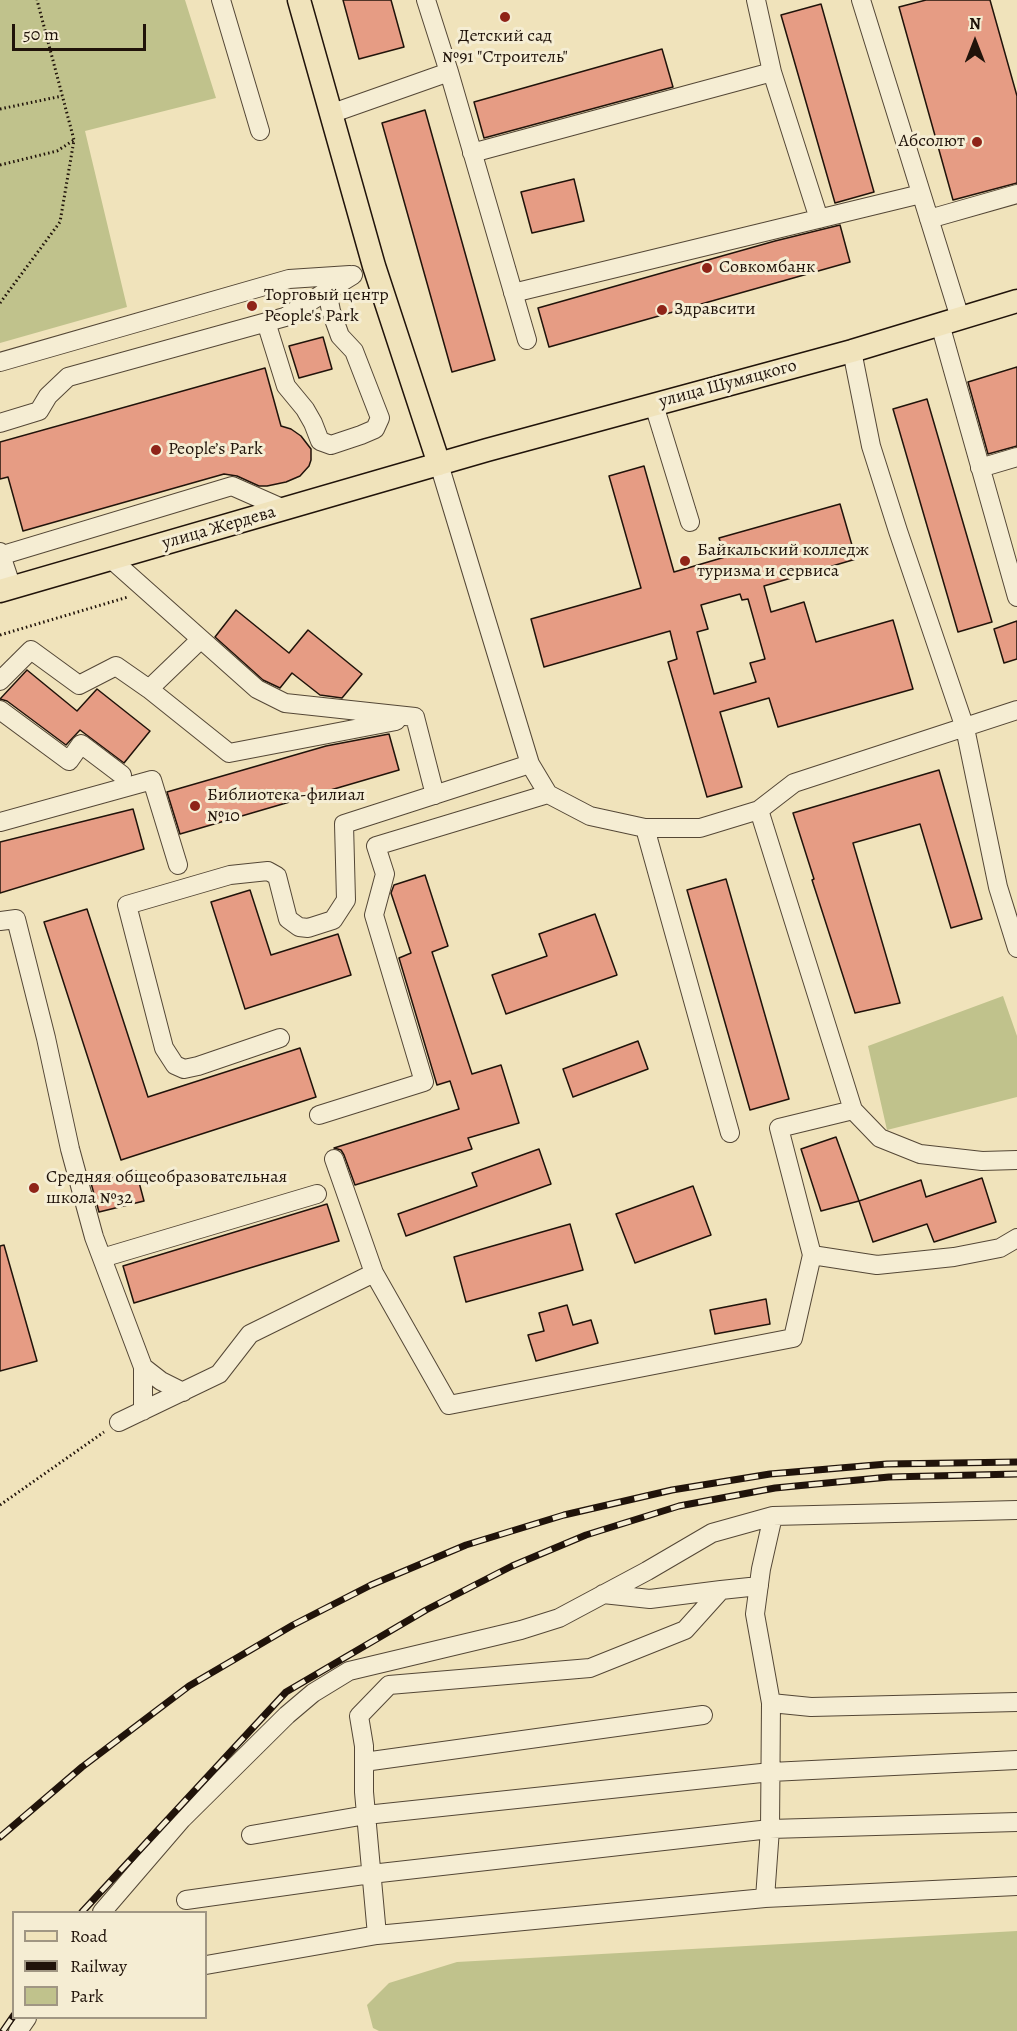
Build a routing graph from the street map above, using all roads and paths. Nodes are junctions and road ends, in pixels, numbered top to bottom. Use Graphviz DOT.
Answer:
graph roads {
  1 [pos="37,0"];
  2 [pos="221,0"];
  3 [pos="299,0"];
  4 [pos="426,0"];
  5 [pos="756,0"];
  6 [pos="861,0"];
  7 [pos="449,72"];
  8 [pos="772,72"];
  9 [pos="62,96"];
  10 [pos="0,109"];
  11 [pos="330,114"];
  12 [pos="260,131"];
  13 [pos="74,140"];
  14 [pos="472,153"];
  15 [pos="0,165"];
  16 [pos="921,194"];
  17 [pos="1017,194"];
  18 [pos="819,219"];
  19 [pos="929,219"];
  20 [pos="374,266"];
  21 [pos="353,275"];
  22 [pos="327,291"];
  23 [pos="513,293"];
  24 [pos="1017,301"];
  25 [pos="0,303"];
  26 [pos="950,321"];
  27 [pos="266,322"];
  28 [pos="527,340"];
  29 [pos="852,351"];
  30 [pos="0,362"];
  31 [pos="654,405"];
  32 [pos="0,423"];
  33 [pos="1017,457"];
  34 [pos="438,464"];
  35 [pos="980,468"];
  36 [pos="284,508"];
  37 [pos="690,522"];
  38 [pos="0,554"];
  39 [pos="111,559"];
  40 [pos="6,590"];
  41 [pos="148,591"];
  42 [pos="1017,597"];
  43 [pos="0,635"];
  44 [pos="201,639"];
  45 [pos="0,681"];
  46 [pos="148,689"];
  47 [pos="0,710"];
  48 [pos="1017,711"];
  49 [pos="415,717"];
  50 [pos="965,729"];
  51 [pos="530,764"];
  52 [pos="122,775"];
  53 [pos="548,794"];
  54 [pos="435,795"];
  55 [pos="759,810"];
  56 [pos="0,822"];
  57 [pos="645,828"];
  58 [pos="178,866"];
  59 [pos="0,921"];
  60 [pos="1017,948"];
  61 [pos="280,1038"];
  62 [pos="853,1110"];
  63 [pos="319,1115"];
  64 [pos="730,1133"];
  65 [pos="333,1158"];
  66 [pos="1017,1160"];
  67 [pos="317,1194"];
  68 [pos="1017,1238"];
  69 [pos="812,1255"];
  70 [pos="102,1258"];
  71 [pos="374,1273"];
  72 [pos="143,1366"];
  73 [pos="183,1392"];
  74 [pos="143,1411"];
  75 [pos="119,1422"];
  76 [pos="0,1505"];
  77 [pos="1017,1510"];
  78 [pos="773,1516"];
  79 [pos="759,1586"];
  80 [pos="721,1590"];
  81 [pos="603,1594"];
  82 [pos="1017,1702"];
  83 [pos="771,1703"];
  84 [pos="703,1715"];
  85 [pos="1017,1760"];
  86 [pos="364,1762"];
  87 [pos="771,1772"];
  88 [pos="366,1815"];
  89 [pos="1017,1822"];
  90 [pos="770,1829"];
  91 [pos="251,1835"];
  92 [pos="371,1874"];
  93 [pos="1017,1886"];
  94 [pos="765,1898"];
  95 [pos="186,1900"];
  96 [pos="103,1911"];
  97 [pos="377,1935"];
  98 [pos="207,1965"];
  1 -- 9 [label="path"];
  2 -- 12 [label="street"];
  3 -- 11 [label="main road"];
  4 -- 7 [label="street"];
  5 -- 8 [label="street"];
  6 -- 16 [label="street"];
  7 -- 11 [label="street"];
  7 -- 14 [label="street"];
  8 -- 14 [label="street"];
  8 -- 18 [label="street"];
  9 -- 10 [label="path"];
  9 -- 13 [label="path"];
  11 -- 20 [label="main road"];
  13 -- 15 [label="path"];
  13 -- 25 [label="path"];
  14 -- 23 [label="street"];
  16 -- 18 [label="street"];
  16 -- 19 [label="street"];
  17 -- 19 [label="street"];
  18 -- 23 [label="street"];
  19 -- 26 [label="street"];
  20 -- 21 [label="street"];
  20 -- 34 [label="main road"];
  21 -- 22 [label="street"];
  21 -- 30 [label="street"];
  22 -- 27 [label="street"];
  22 -- 27 [label="street"];
  23 -- 28 [label="street"];
  24 -- 26 [label="main road, улица Шумяцкого"];
  26 -- 29 [label="main road, улица Шумяцкого"];
  26 -- 35 [label="street"];
  27 -- 32 [label="street"];
  29 -- 31 [label="main road, улица Шумяцкого"];
  29 -- 50 [label="street"];
  31 -- 34 [label="main road, улица Шумяцкого"];
  31 -- 37 [label="street"];
  33 -- 35 [label="street"];
  34 -- 36 [label="main road, улица Жердева"];
  34 -- 51 [label="street"];
  35 -- 42 [label="street"];
  36 -- 38 [label="street"];
  36 -- 39 [label="main road, улица Жердева"];
  38 -- 40 [label="street"];
  39 -- 40 [label="main road, улица Жердева"];
  39 -- 41 [label="street"];
  41 -- 43 [label="path"];
  41 -- 44 [label="street"];
  44 -- 46 [label="street"];
  44 -- 49 [label="street"];
  45 -- 46 [label="street"];
  46 -- 49 [label="street"];
  47 -- 52 [label="street"];
  48 -- 50 [label="street"];
  49 -- 54 [label="street"];
  50 -- 55 [label="street"];
  50 -- 60 [label="street"];
  51 -- 53 [label="street"];
  51 -- 54 [label="street"];
  53 -- 57 [label="street"];
  53 -- 63 [label="street"];
  54 -- 61 [label="street"];
  55 -- 57 [label="street"];
  55 -- 62 [label="street"];
  56 -- 58 [label="street"];
  57 -- 64 [label="street"];
  59 -- 70 [label="street"];
  62 -- 66 [label="street"];
  62 -- 69 [label="street"];
  65 -- 71 [label="street"];
  67 -- 70 [label="street"];
  68 -- 69 [label="street"];
  69 -- 71 [label="street"];
  70 -- 72 [label="street"];
  71 -- 73 [label="street"];
  72 -- 73 [label="street"];
  72 -- 74 [label="street"];
  73 -- 74 [label="street"];
  74 -- 75 [label="street"];
  75 -- 76 [label="path"];
  77 -- 78 [label="street"];
  78 -- 79 [label="street"];
  78 -- 81 [label="street"];
  79 -- 80 [label="street"];
  79 -- 83 [label="street"];
  80 -- 81 [label="street"];
  80 -- 86 [label="street"];
  81 -- 96 [label="street"];
  82 -- 83 [label="street"];
  83 -- 87 [label="street"];
  84 -- 86 [label="street"];
  85 -- 87 [label="street"];
  86 -- 88 [label="street"];
  87 -- 88 [label="street"];
  87 -- 90 [label="street"];
  88 -- 91 [label="street"];
  88 -- 92 [label="street"];
  89 -- 90 [label="street"];
  90 -- 92 [label="street"];
  90 -- 94 [label="street"];
  92 -- 95 [label="street"];
  92 -- 97 [label="street"];
  93 -- 94 [label="street"];
  94 -- 97 [label="street"];
  97 -- 98 [label="street"];
}
